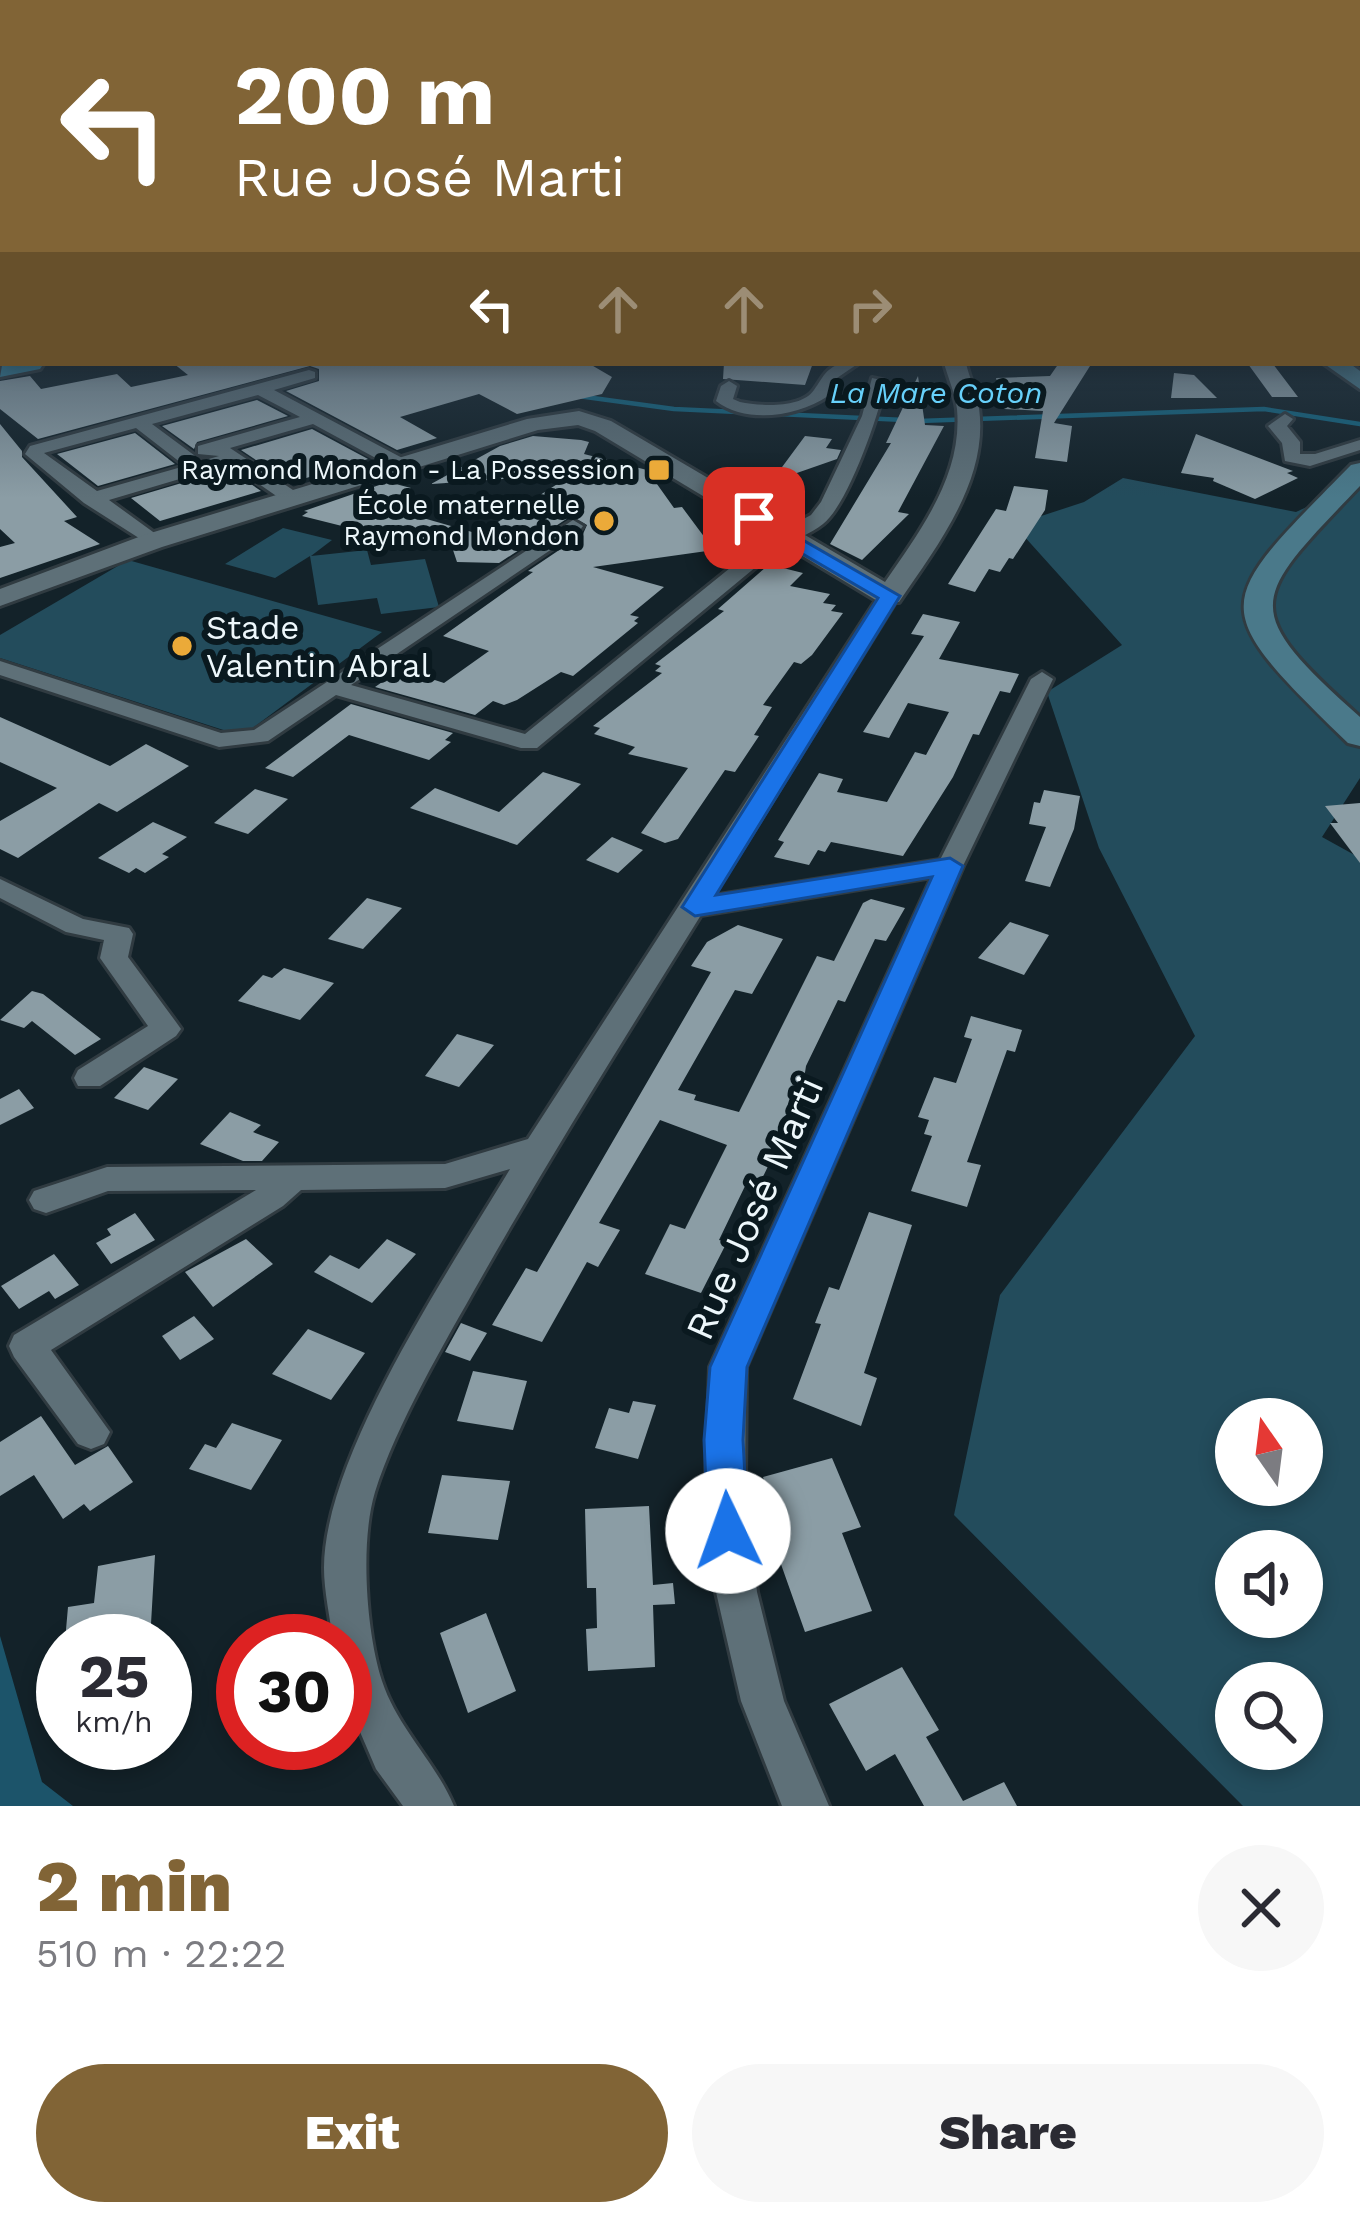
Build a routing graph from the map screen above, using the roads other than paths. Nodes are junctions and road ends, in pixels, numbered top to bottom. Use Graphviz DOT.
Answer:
graph roads {
  1 [pos="844,366"];
  2 [pos="956,366"];
  3 [pos="309,375"];
  4 [pos="878,381"];
  5 [pos="729,386"];
  6 [pos="260,389"];
  7 [pos="315,418"];
  8 [pos="1286,419"];
  9 [pos="136,420"];
  10 [pos="1360,445"];
  11 [pos="216,447"];
  12 [pos="233,458"];
  13 [pos="191,461"];
  14 [pos="402,465"];
  15 [pos="1360,471"];
  16 [pos="292,498"];
  17 [pos="91,499"];
  18 [pos="573,526"];
  19 [pos="786,536"];
  20 [pos="153,541"];
  21 [pos="890,596"];
  22 [pos="0,598"];
  23 [pos="0,668"];
  24 [pos="1042,679"];
  25 [pos="336,688"];
  26 [pos="1360,736"];
  27 [pos="950,866"];
  28 [pos="0,887"];
  29 [pos="695,907"];
  30 [pos="88,1078"];
  31 [pos="539,1148"];
  32 [pos="294,1178"];
  33 [pos="46,1200"];
  34 [pos="91,1432"];
  35 [pos="431,1806"];
  36 [pos="806,1806"];
  1 -- 5 [label="street"];
  2 -- 21 [label="street"];
  3 -- 6 [label="street"];
  4 -- 19 [label="street"];
  6 -- 7 [label="street"];
  6 -- 9 [label="street"];
  7 -- 11 [label="street"];
  7 -- 14 [label="street"];
  8 -- 10 [label="street"];
  9 -- 13 [label="street"];
  9 -- 17 [label="street"];
  11 -- 12 [label="street"];
  11 -- 13 [label="street"];
  12 -- 13 [label="street"];
  12 -- 16 [label="street"];
  13 -- 17 [label="street"];
  14 -- 16 [label="street"];
  14 -- 19 [label="street"];
  15 -- 26 [label="main road"];
  16 -- 20 [label="street"];
  17 -- 20 [label="street"];
  18 -- 25 [label="street"];
  19 -- 21 [label="street"];
  19 -- 25 [label="street"];
  20 -- 22 [label="street"];
  21 -- 29 [label="street"];
  23 -- 25 [label="street"];
  24 -- 27 [label="street, Rue José Marti"];
  27 -- 29 [label="street"];
  27 -- 36 [label="street, Rue José Marti"];
  28 -- 30 [label="street"];
  29 -- 31 [label="street"];
  31 -- 32 [label="street"];
  31 -- 35 [label="street"];
  32 -- 33 [label="street"];
  32 -- 34 [label="street"];
}
